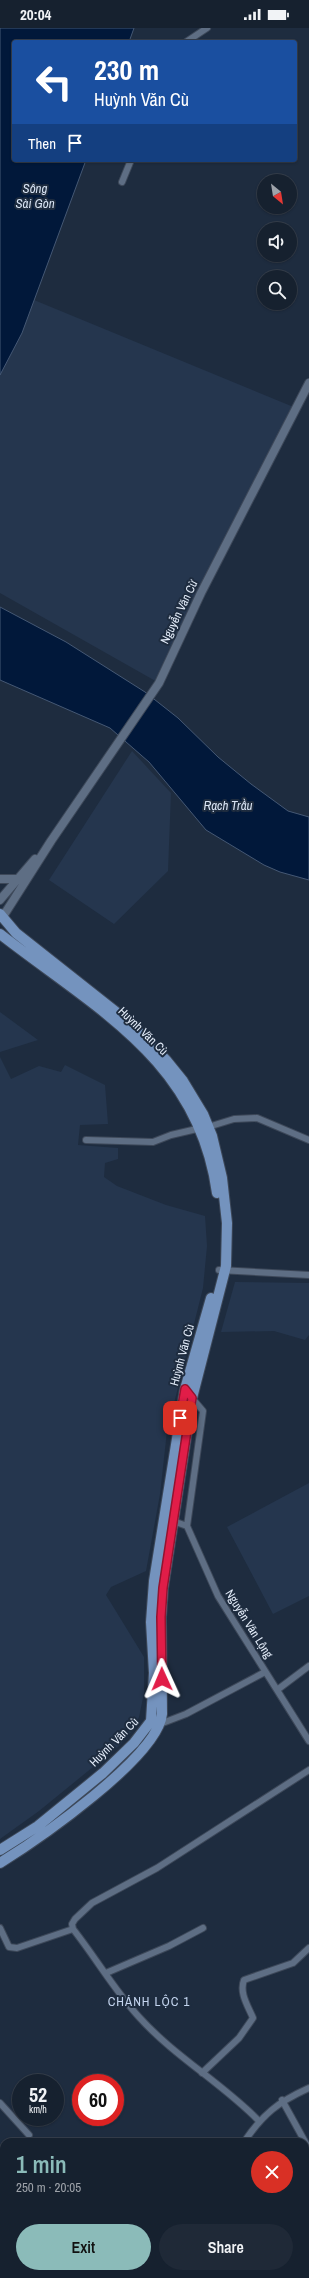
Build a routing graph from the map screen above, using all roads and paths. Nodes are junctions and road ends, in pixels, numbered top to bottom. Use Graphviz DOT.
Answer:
graph roads {
  1 [pos="207,28"];
  2 [pos="189,40"];
  3 [pos="130,162"];
  4 [pos="122,182"];
  5 [pos="309,383"];
  6 [pos="51,841"];
  7 [pos="0,879"];
  8 [pos="17,879"];
  9 [pos="0,900"];
  10 [pos="1,917"];
  11 [pos="0,934"];
  12 [pos="204,1127"];
  13 [pos="86,1140"];
  14 [pos="309,1140"];
  15 [pos="222,1270"];
  16 [pos="309,1276"];
  17 [pos="185,1389"];
  18 [pos="192,1398"];
  19 [pos="169,1520"];
  20 [pos="187,1526"];
  21 [pos="309,1666"];
  22 [pos="265,1672"];
  23 [pos="277,1690"];
  24 [pos="160,1724"];
  25 [pos="147,1729"];
  26 [pos="309,1741"];
  27 [pos="309,1770"];
  28 [pos="0,1850"];
  29 [pos="0,1862"];
  30 [pos="0,1928"];
  31 [pos="203,1928"];
  32 [pos="73,1929"];
  33 [pos="309,1948"];
  34 [pos="106,1972"];
  35 [pos="202,2073"];
  36 [pos="309,2088"];
  37 [pos="282,2100"];
  38 [pos="0,2104"];
  39 [pos="259,2121"];
  40 [pos="29,2136"];
  41 [pos="247,2138"];
  42 [pos="303,2138"];
  1 -- 2 [label="street"];
  3 -- 4 [label="street"];
  5 -- 6 [label="street, Nguyễn Văn Cừ"];
  6 -- 8 [label="street, Nguyễn Văn Cừ"];
  6 -- 10 [label="street, Nguyễn Văn Cừ"];
  7 -- 8 [label="street"];
  8 -- 9 [label="street, Nguyễn Văn Cừ"];
  10 -- 12 [label="main road"];
  11 -- 12 [label="main road, Huỳnh Văn Cù"];
  12 -- 13 [label="street"];
  12 -- 14 [label="street"];
  12 -- 15 [label="main road"];
  15 -- 16 [label="street"];
  15 -- 17 [label="main road, Huỳnh Văn Cù"];
  15 -- 18 [label="main road"];
  17 -- 18 [label="main road"];
  17 -- 19 [label="main road, Huỳnh Văn Cù"];
  18 -- 19 [label="main road"];
  18 -- 20 [label="street, Huỳnh Văn Cù"];
  19 -- 20 [label="street"];
  19 -- 24 [label="main road"];
  19 -- 25 [label="main road, Huỳnh Văn Cù"];
  20 -- 22 [label="street, Nguyễn Văn Lộng"];
  21 -- 23 [label="street"];
  22 -- 23 [label="street, Nguyễn Văn Lộng"];
  22 -- 24 [label="street"];
  23 -- 26 [label="street, Nguyễn Văn Lộng"];
  24 -- 25 [label="main road"];
  24 -- 29 [label="main road"];
  25 -- 28 [label="main road, Huỳnh Văn Cù"];
  27 -- 32 [label="street"];
  30 -- 32 [label="street"];
  31 -- 34 [label="street"];
  32 -- 34 [label="street"];
  33 -- 35 [label="street"];
  34 -- 35 [label="street"];
  35 -- 39 [label="street"];
  36 -- 37 [label="street"];
  37 -- 39 [label="street"];
  37 -- 42 [label="street"];
  38 -- 40 [label="street"];
  39 -- 41 [label="street"];
}
